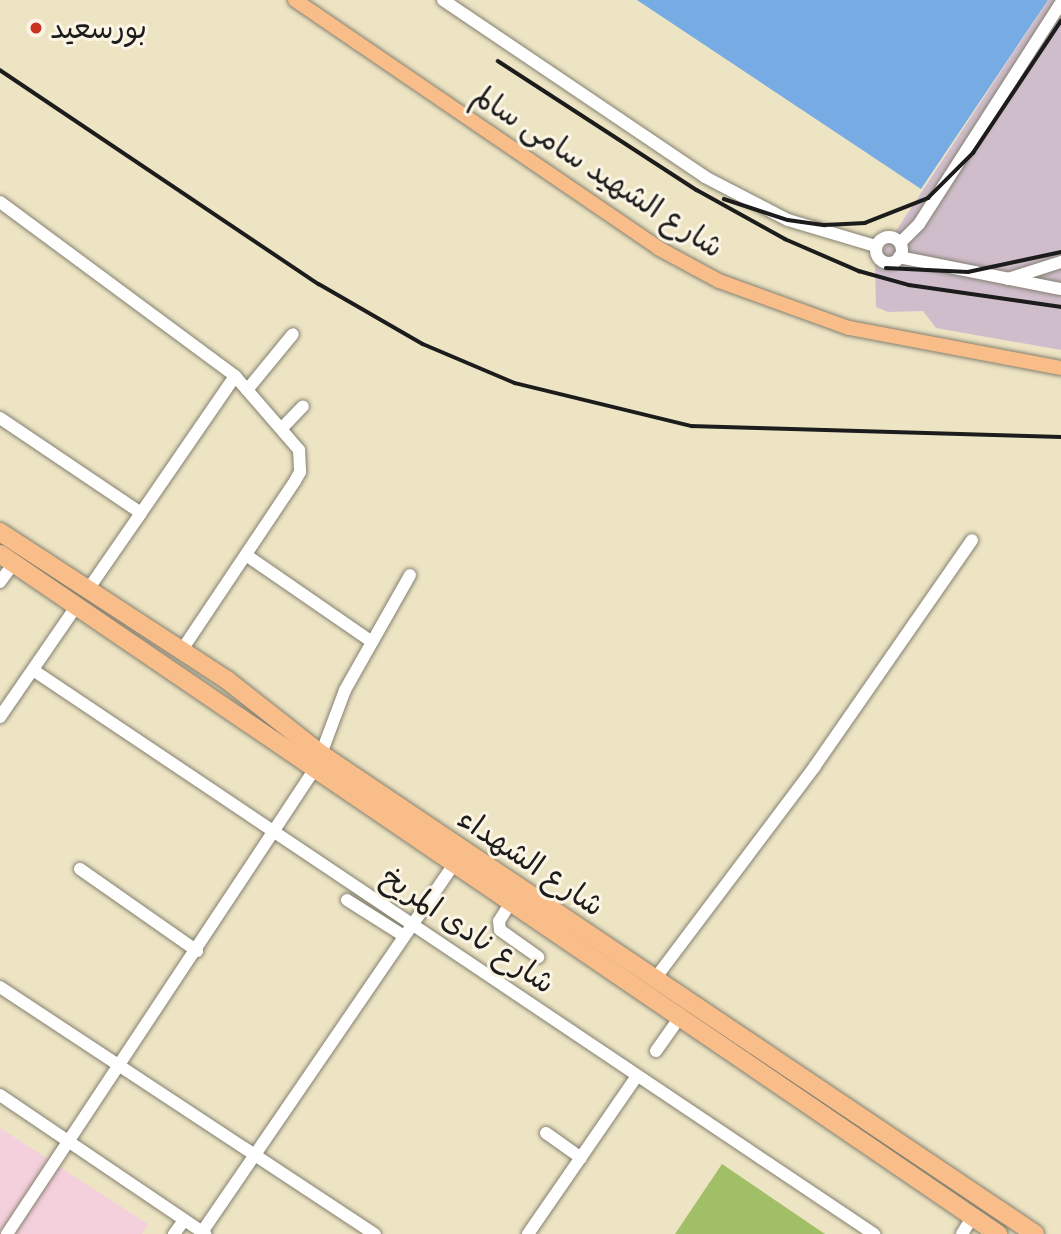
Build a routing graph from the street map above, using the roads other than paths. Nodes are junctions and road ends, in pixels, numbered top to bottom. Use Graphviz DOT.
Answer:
graph roads {
  1 [pos="295,0"];
  2 [pos="443,0"];
  3 [pos="1061,3"];
  4 [pos="0,202"];
  5 [pos="900,243"];
  6 [pos="876,246"];
  7 [pos="899,257"];
  8 [pos="1061,262"];
  9 [pos="1004,280"];
  10 [pos="1061,289"];
  11 [pos="293,334"];
  12 [pos="1061,368"];
  13 [pos="235,376"];
  14 [pos="247,390"];
  15 [pos="303,406"];
  16 [pos="0,418"];
  17 [pos="282,428"];
  18 [pos="141,513"];
  19 [pos="0,532"];
  20 [pos="972,540"];
  21 [pos="246,555"];
  22 [pos="4,560"];
  23 [pos="410,575"];
  24 [pos="0,582"];
  25 [pos="87,591"];
  26 [pos="76,607"];
  27 [pos="372,642"];
  28 [pos="181,651"];
  29 [pos="33,670"];
  30 [pos="227,680"];
  31 [pos="212,702"];
  32 [pos="271,712"];
  33 [pos="0,717"];
  34 [pos="256,731"];
  35 [pos="318,762"];
  36 [pos="274,832"];
  37 [pos="458,856"];
  38 [pos="80,869"];
  39 [pos="347,900"];
  40 [pos="511,902"];
  41 [pos="412,925"];
  42 [pos="404,936"];
  43 [pos="197,951"];
  44 [pos="538,957"];
  45 [pos="654,980"];
  46 [pos="0,988"];
  47 [pos="680,1017"];
  48 [pos="656,1051"];
  49 [pos="120,1067"];
  50 [pos="637,1076"];
  51 [pos="0,1095"];
  52 [pos="546,1133"];
  53 [pos="71,1143"];
  54 [pos="254,1156"];
  55 [pos="581,1157"];
  56 [pos="973,1216"];
  57 [pos="184,1220"];
  58 [pos="203,1233"];
  59 [pos="7,1234"];
  60 [pos="174,1234"];
  61 [pos="375,1234"];
  62 [pos="528,1234"];
  63 [pos="874,1234"];
  64 [pos="961,1234"];
  65 [pos="998,1234"];
  66 [pos="1035,1234"];
  1 -- 12 [label="main road, شارع الشهيد سامى سالم"];
  2 -- 6 [label="street"];
  3 -- 5 [label="street"];
  4 -- 13 [label="street"];
  5 -- 6 [label="street"];
  5 -- 7 [label="street"];
  6 -- 7 [label="street"];
  7 -- 9 [label="street"];
  8 -- 9 [label="street"];
  9 -- 10 [label="street"];
  11 -- 14 [label="street"];
  13 -- 14 [label="street"];
  13 -- 18 [label="street"];
  14 -- 17 [label="street"];
  15 -- 17 [label="street"];
  16 -- 18 [label="street"];
  17 -- 21 [label="street"];
  18 -- 25 [label="street"];
  19 -- 25 [label="highway, شارع الشهداء"];
  20 -- 45 [label="street"];
  21 -- 27 [label="street"];
  21 -- 28 [label="street"];
  22 -- 24 [label="street"];
  22 -- 26 [label="highway, شارع الشهداء"];
  23 -- 27 [label="street"];
  25 -- 28 [label="highway, شارع الشهداء"];
  26 -- 29 [label="street"];
  26 -- 31 [label="highway, شارع الشهداء"];
  27 -- 35 [label="street"];
  28 -- 30 [label="highway, شارع الشهداء"];
  29 -- 33 [label="street"];
  29 -- 36 [label="street, شارع نادى المريخ"];
  30 -- 31 [label="highway"];
  30 -- 32 [label="highway, شارع الشهداء"];
  31 -- 34 [label="highway, شارع الشهداء"];
  32 -- 34 [label="highway"];
  32 -- 35 [label="highway, شارع الشهداء"];
  34 -- 35 [label="highway, شارع الشهداء"];
  35 -- 36 [label="street"];
  35 -- 37 [label="highway, شارع الشهداء"];
  36 -- 41 [label="street, شارع نادى المريخ"];
  36 -- 43 [label="street"];
  37 -- 40 [label="highway, شارع الشهداء"];
  37 -- 41 [label="street"];
  37 -- 45 [label="highway, شارع الشهداء"];
  38 -- 43 [label="street"];
  39 -- 42 [label="street"];
  40 -- 44 [label="street"];
  40 -- 47 [label="highway, شارع الشهداء"];
  41 -- 42 [label="street"];
  41 -- 50 [label="street, شارع نادى المريخ"];
  42 -- 54 [label="street"];
  43 -- 49 [label="street"];
  45 -- 66 [label="highway, شارع الشهداء"];
  46 -- 49 [label="street"];
  47 -- 48 [label="street"];
  47 -- 56 [label="highway, شارع الشهداء"];
  49 -- 53 [label="street"];
  49 -- 54 [label="street"];
  50 -- 55 [label="street"];
  50 -- 63 [label="street, شارع نادى المريخ"];
  51 -- 53 [label="street"];
  52 -- 55 [label="street"];
  53 -- 57 [label="street"];
  53 -- 59 [label="street"];
  54 -- 58 [label="street"];
  54 -- 61 [label="street"];
  55 -- 62 [label="street"];
  56 -- 64 [label="street"];
  56 -- 65 [label="highway, شارع الشهداء"];
  57 -- 58 [label="street"];
  57 -- 60 [label="street"];
}
